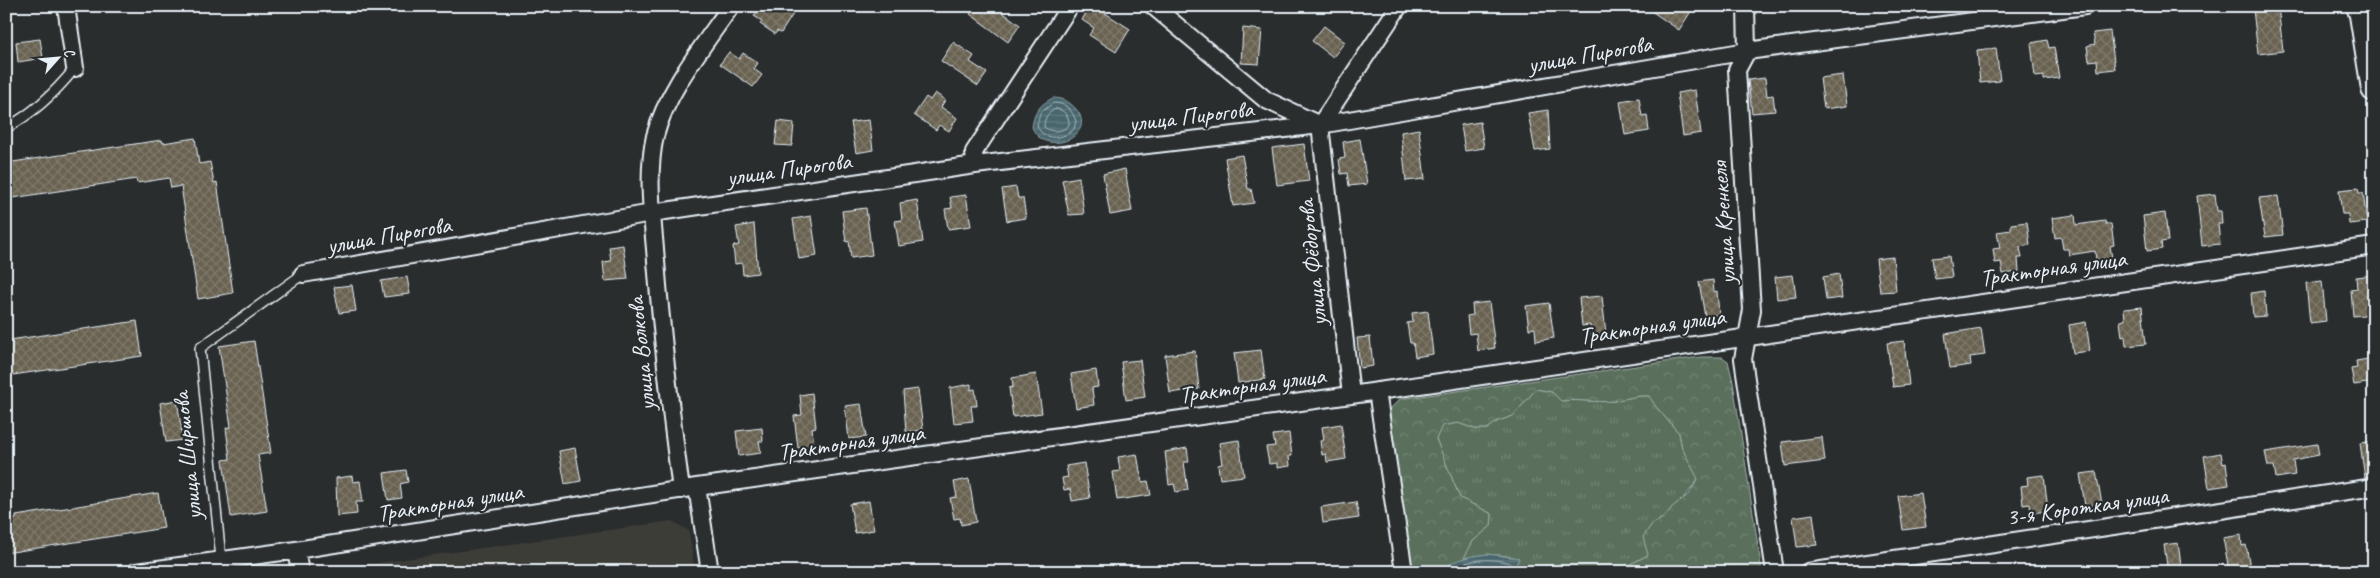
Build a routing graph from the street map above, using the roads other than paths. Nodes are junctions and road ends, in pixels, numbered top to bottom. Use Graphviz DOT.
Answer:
graph roads {
  1 [pos="66,6"];
  2 [pos="731,6"];
  3 [pos="1070,6"];
  4 [pos="1153,6"];
  5 [pos="1399,6"];
  6 [pos="1746,6"];
  7 [pos="2086,6"];
  8 [pos="2361,9"];
  9 [pos="1747,51"];
  10 [pos="75,68"];
  11 [pos="2374,88"];
  12 [pos="1320,125"];
  13 [pos="6,128"];
  14 [pos="975,165"];
  15 [pos="652,213"];
  16 [pos="2374,246"];
  17 [pos="303,274"];
  18 [pos="1747,336"];
  19 [pos="1378,391"];
  20 [pos="1350,395"];
  21 [pos="2374,487"];
  22 [pos="689,489"];
  23 [pos="296,550"];
  24 [pos="221,559"];
  25 [pos="136,572"];
  26 [pos="300,572"];
  27 [pos="710,572"];
  28 [pos="1404,572"];
  29 [pos="1775,572"];
  30 [pos="1808,572"];
  1 -- 10 [label="street"];
  2 -- 15 [label="street, улица Волкова"];
  3 -- 14 [label="street"];
  4 -- 12 [label="street"];
  5 -- 12 [label="street"];
  6 -- 9 [label="street"];
  7 -- 9 [label="street, улица Пирогова"];
  8 -- 11 [label="street"];
  9 -- 12 [label="street, улица Пирогова"];
  9 -- 18 [label="street, улица Кренкеля"];
  10 -- 13 [label="lane"];
  12 -- 14 [label="street, улица Пирогова"];
  12 -- 20 [label="street, улица Фёдорова"];
  14 -- 15 [label="street, улица Пирогова"];
  15 -- 17 [label="street, улица Пирогова"];
  15 -- 22 [label="street, улица Волкова"];
  16 -- 18 [label="street, Тракторная улица"];
  17 -- 24 [label="lane, улица Ширшова"];
  18 -- 19 [label="street, Тракторная улица"];
  18 -- 29 [label="street, улица Кренкеля"];
  19 -- 20 [label="street, Тракторная улица"];
  19 -- 28 [label="street"];
  20 -- 22 [label="street, Тракторная улица"];
  21 -- 30 [label="street, 3-я Короткая улица"];
  22 -- 23 [label="street, Тракторная улица"];
  22 -- 27 [label="street, улица Волкова"];
  23 -- 24 [label="street, Тракторная улица"];
  23 -- 26 [label="street"];
  24 -- 25 [label="street, Тракторная улица"];
}
